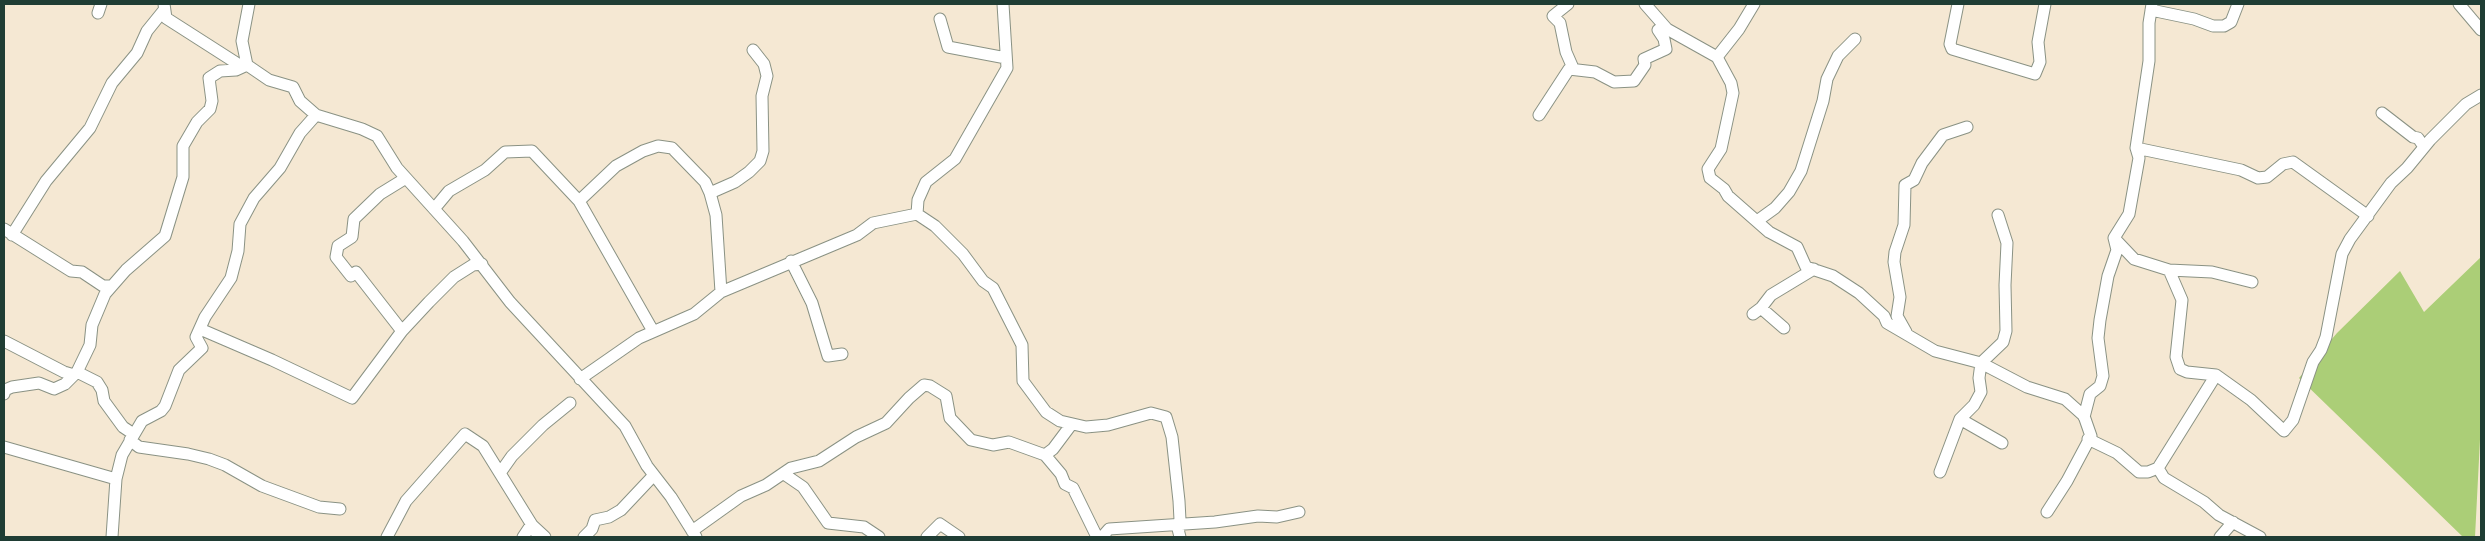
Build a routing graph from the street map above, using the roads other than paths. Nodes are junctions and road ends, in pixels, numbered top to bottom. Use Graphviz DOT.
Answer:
graph roads {
  1 [pos="249,4"];
  2 [pos="1003,4"];
  3 [pos="1568,4"];
  4 [pos="1572,4"];
  5 [pos="1576,4"];
  6 [pos="1645,4"];
  7 [pos="1754,4"];
  8 [pos="1958,4"];
  9 [pos="2045,4"];
  10 [pos="2238,4"];
  11 [pos="2459,4"];
  12 [pos="164,7"];
  13 [pos="2152,7"];
  14 [pos="940,19"];
  15 [pos="1667,29"];
  16 [pos="2481,30"];
  17 [pos="1855,39"];
  18 [pos="753,50"];
  19 [pos="1717,57"];
  20 [pos="1006,58"];
  21 [pos="244,66"];
  22 [pos="1573,68"];
  23 [pos="2481,95"];
  24 [pos="2382,113"];
  25 [pos="316,115"];
  26 [pos="1539,115"];
  27 [pos="1967,127"];
  28 [pos="2136,148"];
  29 [pos="2424,148"];
  30 [pos="406,178"];
  31 [pos="710,193"];
  32 [pos="579,201"];
  33 [pos="434,209"];
  34 [pos="916,214"];
  35 [pos="1998,215"];
  36 [pos="2368,216"];
  37 [pos="1757,220"];
  38 [pos="8,232"];
  39 [pos="2114,238"];
  40 [pos="791,261"];
  41 [pos="482,264"];
  42 [pos="1814,269"];
  43 [pos="2168,270"];
  44 [pos="2252,282"];
  45 [pos="106,289"];
  46 [pos="721,292"];
  47 [pos="1897,316"];
  48 [pos="1887,323"];
  49 [pos="1784,328"];
  50 [pos="200,329"];
  51 [pos="402,331"];
  52 [pos="653,331"];
  53 [pos="1906,332"];
  54 [pos="4,341"];
  55 [pos="842,354"];
  56 [pos="1981,364"];
  57 [pos="79,374"];
  58 [pos="2216,375"];
  59 [pos="580,379"];
  60 [pos="4,394"];
  61 [pos="570,403"];
  62 [pos="2084,417"];
  63 [pos="1960,419"];
  64 [pos="1071,425"];
  65 [pos="132,436"];
  66 [pos="2088,439"];
  67 [pos="2002,442"];
  68 [pos="4,447"];
  69 [pos="146,448"];
  70 [pos="122,455"];
  71 [pos="1044,455"];
  72 [pos="2158,468"];
  73 [pos="1940,472"];
  74 [pos="500,473"];
  75 [pos="784,474"];
  76 [pos="654,476"];
  77 [pos="116,480"];
  78 [pos="340,509"];
  79 [pos="1299,512"];
  80 [pos="2048,512"];
  81 [pos="2233,522"];
  82 [pos="1177,525"];
  83 [pos="694,534"];
  84 [pos="542,536"];
  85 [pos="112,537"];
  86 [pos="387,537"];
  87 [pos="523,537"];
  88 [pos="584,537"];
  89 [pos="879,537"];
  90 [pos="927,537"];
  91 [pos="959,537"];
  92 [pos="1097,537"];
  93 [pos="1102,537"];
  94 [pos="1180,537"];
  95 [pos="2220,537"];
  96 [pos="2260,537"];
  1 -- 21 [label="street"];
  2 -- 20 [label="street"];
  3 -- 22 [label="street"];
  4 -- 5 [label="street"];
  6 -- 15 [label="street"];
  7 -- 19 [label="street"];
  8 -- 9 [label="street"];
  10 -- 13 [label="street"];
  11 -- 16 [label="street"];
  12 -- 21 [label="street"];
  12 -- 38 [label="street"];
  13 -- 28 [label="street"];
  14 -- 20 [label="street"];
  15 -- 19 [label="street"];
  15 -- 22 [label="street"];
  17 -- 37 [label="street"];
  18 -- 31 [label="street"];
  19 -- 37 [label="street"];
  20 -- 34 [label="street"];
  21 -- 25 [label="street"];
  21 -- 45 [label="street"];
  22 -- 26 [label="street"];
  23 -- 29 [label="street"];
  24 -- 29 [label="street"];
  25 -- 30 [label="street"];
  25 -- 50 [label="street"];
  27 -- 47 [label="street"];
  28 -- 36 [label="street"];
  28 -- 39 [label="street"];
  29 -- 36 [label="street"];
  30 -- 33 [label="street"];
  30 -- 51 [label="street"];
  31 -- 32 [label="street"];
  31 -- 46 [label="street"];
  32 -- 33 [label="street"];
  32 -- 52 [label="street"];
  33 -- 41 [label="street"];
  34 -- 40 [label="street"];
  34 -- 64 [label="street"];
  35 -- 56 [label="street"];
  36 -- 58 [label="street"];
  37 -- 42 [label="street"];
  38 -- 45 [label="street"];
  39 -- 43 [label="street"];
  39 -- 62 [label="street"];
  40 -- 46 [label="street"];
  40 -- 55 [label="street"];
  41 -- 51 [label="street"];
  41 -- 59 [label="street"];
  42 -- 48 [label="street"];
  42 -- 49 [label="street"];
  43 -- 44 [label="street"];
  43 -- 58 [label="street"];
  45 -- 57 [label="street"];
  46 -- 52 [label="street"];
  47 -- 48 [label="street"];
  47 -- 53 [label="street"];
  48 -- 53 [label="street"];
  50 -- 51 [label="street"];
  50 -- 65 [label="street"];
  52 -- 59 [label="street"];
  53 -- 56 [label="street"];
  54 -- 57 [label="street"];
  56 -- 62 [label="street"];
  56 -- 63 [label="street"];
  57 -- 60 [label="street"];
  57 -- 65 [label="street"];
  58 -- 72 [label="street"];
  59 -- 76 [label="street"];
  61 -- 74 [label="street"];
  62 -- 66 [label="street"];
  63 -- 67 [label="street"];
  63 -- 73 [label="street"];
  64 -- 71 [label="street"];
  64 -- 82 [label="street"];
  65 -- 69 [label="street"];
  65 -- 70 [label="street"];
  66 -- 72 [label="street"];
  66 -- 80 [label="street"];
  68 -- 77 [label="street"];
  69 -- 70 [label="street"];
  69 -- 78 [label="street"];
  70 -- 77 [label="street"];
  71 -- 75 [label="street"];
  71 -- 92 [label="street"];
  72 -- 81 [label="street"];
  74 -- 84 [label="street"];
  74 -- 86 [label="street"];
  75 -- 83 [label="street"];
  75 -- 89 [label="street"];
  76 -- 83 [label="street"];
  76 -- 88 [label="street"];
  77 -- 85 [label="street"];
  79 -- 82 [label="street"];
  81 -- 95 [label="street"];
  81 -- 96 [label="street"];
  82 -- 93 [label="street"];
  82 -- 94 [label="street"];
  84 -- 87 [label="street"];
  90 -- 91 [label="street"];
}
